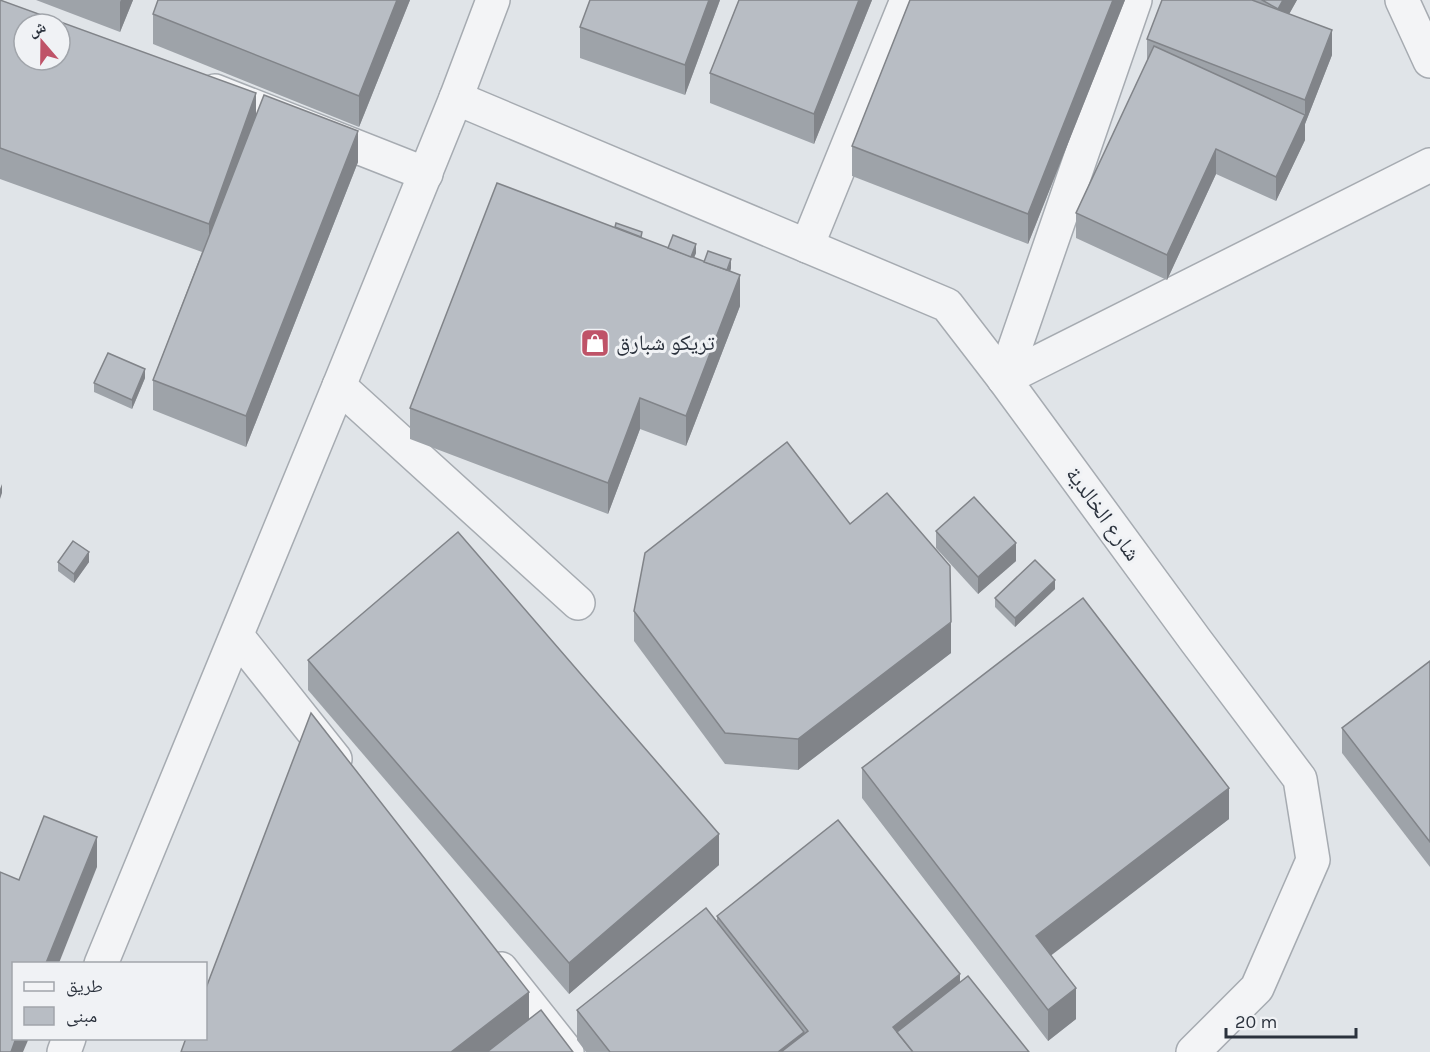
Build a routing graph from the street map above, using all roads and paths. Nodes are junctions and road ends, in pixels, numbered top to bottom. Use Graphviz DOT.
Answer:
graph roads {
  1 [pos="493,0"];
  2 [pos="907,0"];
  3 [pos="1135,0"];
  4 [pos="1402,0"];
  5 [pos="1430,61"];
  6 [pos="193,82"];
  7 [pos="456,98"];
  8 [pos="1430,165"];
  9 [pos="426,174"];
  10 [pos="807,246"];
  11 [pos="1004,379"];
  12 [pos="339,386"];
  13 [pos="578,603"];
  14 [pos="237,636"];
  15 [pos="354,784"];
  16 [pos="486,950"];
  17 [pos="100,962"];
  18 [pos="567,1052"];
  19 [pos="1193,1052"];
  1 -- 7 [label="street"];
  2 -- 10 [label="street"];
  3 -- 11 [label="street"];
  4 -- 5 [label="street"];
  6 -- 9 [label="street"];
  7 -- 9 [label="street"];
  7 -- 10 [label="street, شارع الخالدية"];
  8 -- 11 [label="street"];
  9 -- 12 [label="street"];
  10 -- 11 [label="street, شارع الخالدية"];
  11 -- 19 [label="street, شارع الخالدية"];
  12 -- 13 [label="street"];
  12 -- 14 [label="street"];
  14 -- 15 [label="street"];
  14 -- 17 [label="street"];
  16 -- 18 [label="street"];
}
